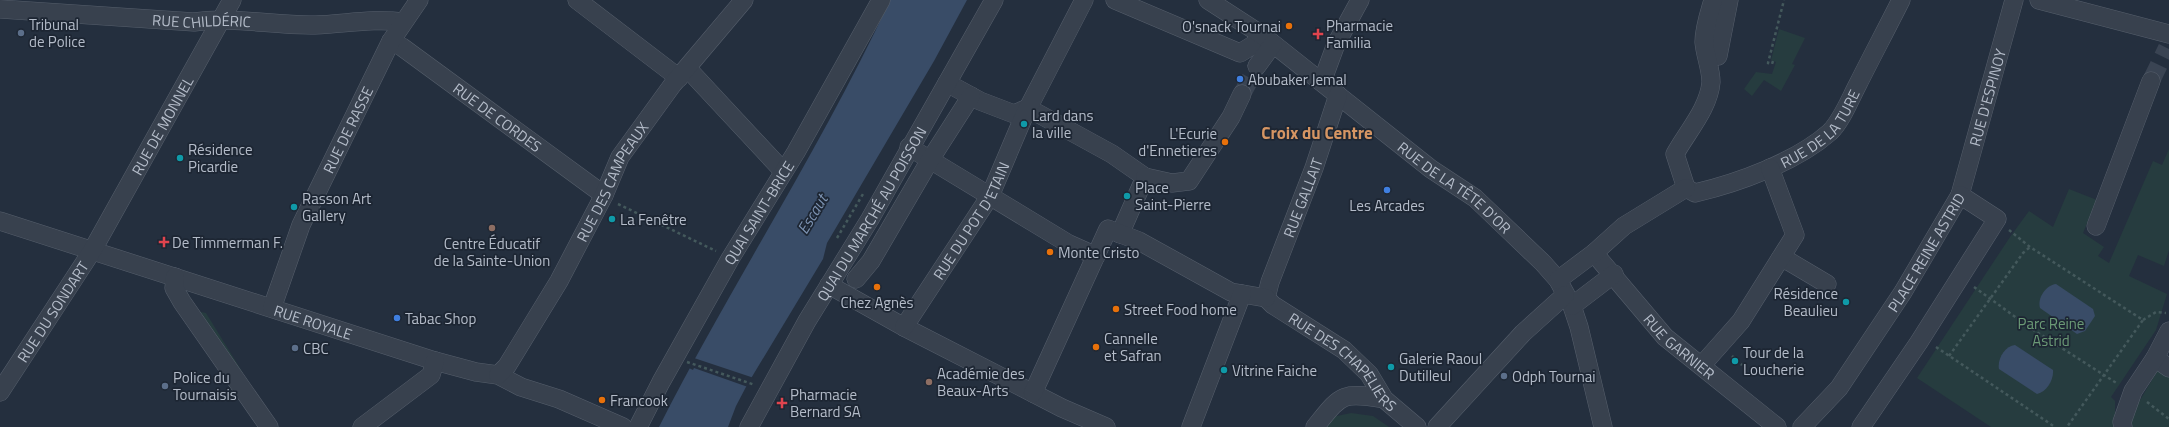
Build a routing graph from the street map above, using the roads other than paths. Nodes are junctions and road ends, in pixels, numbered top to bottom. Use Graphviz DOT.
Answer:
graph roads {
  1 [pos="232,0"];
  2 [pos="419,0"];
  3 [pos="577,0"];
  4 [pos="743,0"];
  5 [pos="881,0"];
  6 [pos="994,0"];
  7 [pos="1084,0"];
  8 [pos="1115,0"];
  9 [pos="1208,0"];
  10 [pos="1360,0"];
  11 [pos="1713,0"];
  12 [pos="1729,0"];
  13 [pos="1901,0"];
  14 [pos="2014,0"];
  15 [pos="2038,0"];
  16 [pos="0,9"];
  17 [pos="222,18"];
  18 [pos="403,22"];
  19 [pos="1268,39"];
  20 [pos="391,41"];
  21 [pos="2168,42"];
  22 [pos="1718,56"];
  23 [pos="1257,66"];
  24 [pos="683,73"];
  25 [pos="2151,81"];
  26 [pos="1322,82"];
  27 [pos="947,83"];
  28 [pos="1242,94"];
  29 [pos="1338,95"];
  30 [pos="971,96"];
  31 [pos="1021,111"];
  32 [pos="909,147"];
  33 [pos="930,160"];
  34 [pos="1770,168"];
  35 [pos="783,171"];
  36 [pos="1145,177"];
  37 [pos="1686,188"];
  38 [pos="604,195"];
  39 [pos="1960,195"];
  40 [pos="990,196"];
  41 [pos="0,221"];
  42 [pos="2096,226"];
  43 [pos="1120,234"];
  44 [pos="92,251"];
  45 [pos="1099,251"];
  46 [pos="1594,253"];
  47 [pos="1780,259"];
  48 [pos="1614,274"];
  49 [pos="175,277"];
  50 [pos="856,279"];
  51 [pos="1827,284"];
  52 [pos="829,286"];
  53 [pos="1242,294"];
  54 [pos="1565,294"];
  55 [pos="1266,298"];
  56 [pos="272,308"];
  57 [pos="904,327"];
  58 [pos="2169,331"];
  59 [pos="435,362"];
  60 [pos="2162,363"];
  61 [pos="1702,365"];
  62 [pos="498,375"];
  63 [pos="0,392"];
  64 [pos="1033,393"];
  65 [pos="1384,399"];
  66 [pos="269,427"];
  67 [pos="362,427"];
  68 [pos="624,427"];
  69 [pos="638,427"];
  70 [pos="749,427"];
  71 [pos="1106,427"];
  72 [pos="1191,427"];
  73 [pos="1315,427"];
  74 [pos="1417,427"];
  75 [pos="1437,427"];
  76 [pos="1603,427"];
  77 [pos="1777,427"];
  78 [pos="1802,427"];
  79 [pos="1861,427"];
  80 [pos="2123,427"];
  1 -- 17 [label="street, RUE DE MONNEL"];
  2 -- 18 [label="street, RUE DE RASSE"];
  3 -- 24 [label="street"];
  4 -- 24 [label="street, RUE DES CAMPEAUX"];
  5 -- 35 [label="street, QUAI SAINT-BRICE"];
  6 -- 27 [label="street, QUAI DU MARCHÉ AU POISSON"];
  7 -- 31 [label="street, RUE DU POT D'ETAIN"];
  8 -- 19 [label="street"];
  9 -- 19 [label="street, RUE DE LA TÊTE D'OR"];
  10 -- 26 [label="street"];
  11 -- 37 [label="street"];
  12 -- 22 [label="street"];
  13 -- 34 [label="street, RUE DE LA TURE"];
  14 -- 39 [label="street, RUE D'ESPINOY"];
  15 -- 21 [label="street"];
  16 -- 17 [label="street, RUE CHILDÉRIC"];
  17 -- 18 [label="street, RUE CHILDÉRIC"];
  17 -- 44 [label="street, RUE DE MONNEL"];
  18 -- 20 [label="street, RUE DE RASSE"];
  19 -- 23 [label="street"];
  19 -- 26 [label="street, RUE DE LA TÊTE D'OR"];
  20 -- 38 [label="street, RUE DE CORDES"];
  20 -- 56 [label="street, RUE DE RASSE"];
  24 -- 35 [label="street"];
  24 -- 38 [label="street, RUE DES CAMPEAUX"];
  25 -- 42 [label="street"];
  26 -- 29 [label="street, RUE DE LA TÊTE D'OR"];
  27 -- 30 [label="street"];
  27 -- 32 [label="street, QUAI DU MARCHÉ AU POISSON"];
  28 -- 36 [label="street"];
  29 -- 54 [label="street, RUE DE LA TÊTE D'OR"];
  29 -- 55 [label="street, RUE GALLAIT"];
  30 -- 31 [label="street"];
  30 -- 33 [label="street, QUAI DU MARCHÉ AU POISSON"];
  31 -- 36 [label="street"];
  31 -- 40 [label="street, RUE DU POT D'ETAIN"];
  32 -- 33 [label="street"];
  32 -- 52 [label="street, QUAI DU MARCHÉ AU POISSON"];
  33 -- 40 [label="street"];
  33 -- 50 [label="street, QUAI DU MARCHÉ AU POISSON"];
  34 -- 37 [label="street, RUE DE LA TURE"];
  34 -- 47 [label="street"];
  35 -- 69 [label="street, QUAI SAINT-BRICE"];
  36 -- 43 [label="street"];
  37 -- 46 [label="street"];
  38 -- 62 [label="street, RUE DES CAMPEAUX"];
  39 -- 78 [label="street, PLACE REINE ASTRID"];
  39 -- 79 [label="street, PLACE REINE ASTRID"];
  40 -- 45 [label="street"];
  40 -- 57 [label="street, RUE DU POT D'ETAIN"];
  41 -- 44 [label="street, RUE ROYALE"];
  43 -- 45 [label="street"];
  43 -- 53 [label="street"];
  44 -- 49 [label="street, RUE ROYALE"];
  44 -- 63 [label="street, RUE DU SONDART"];
  45 -- 64 [label="street"];
  46 -- 48 [label="street, RUE GARNIER"];
  46 -- 54 [label="street"];
  47 -- 51 [label="street"];
  47 -- 61 [label="street"];
  48 -- 54 [label="street"];
  48 -- 61 [label="street, RUE GARNIER"];
  49 -- 56 [label="street, RUE ROYALE"];
  49 -- 66 [label="street"];
  52 -- 57 [label="street"];
  52 -- 70 [label="street, QUAI DU MARCHÉ AU POISSON"];
  53 -- 55 [label="street"];
  53 -- 72 [label="street"];
  54 -- 75 [label="street"];
  54 -- 76 [label="street"];
  55 -- 65 [label="street, RUE DES CHAPELIERS"];
  56 -- 59 [label="street, RUE ROYALE"];
  57 -- 64 [label="street"];
  58 -- 60 [label="street"];
  59 -- 62 [label="street, RUE ROYALE"];
  59 -- 67 [label="street"];
  60 -- 80 [label="street"];
  61 -- 77 [label="street, RUE GARNIER"];
  62 -- 68 [label="street, RUE ROYALE"];
  64 -- 71 [label="street"];
  65 -- 73 [label="street"];
  65 -- 74 [label="street, RUE DES CHAPELIERS"];
}
